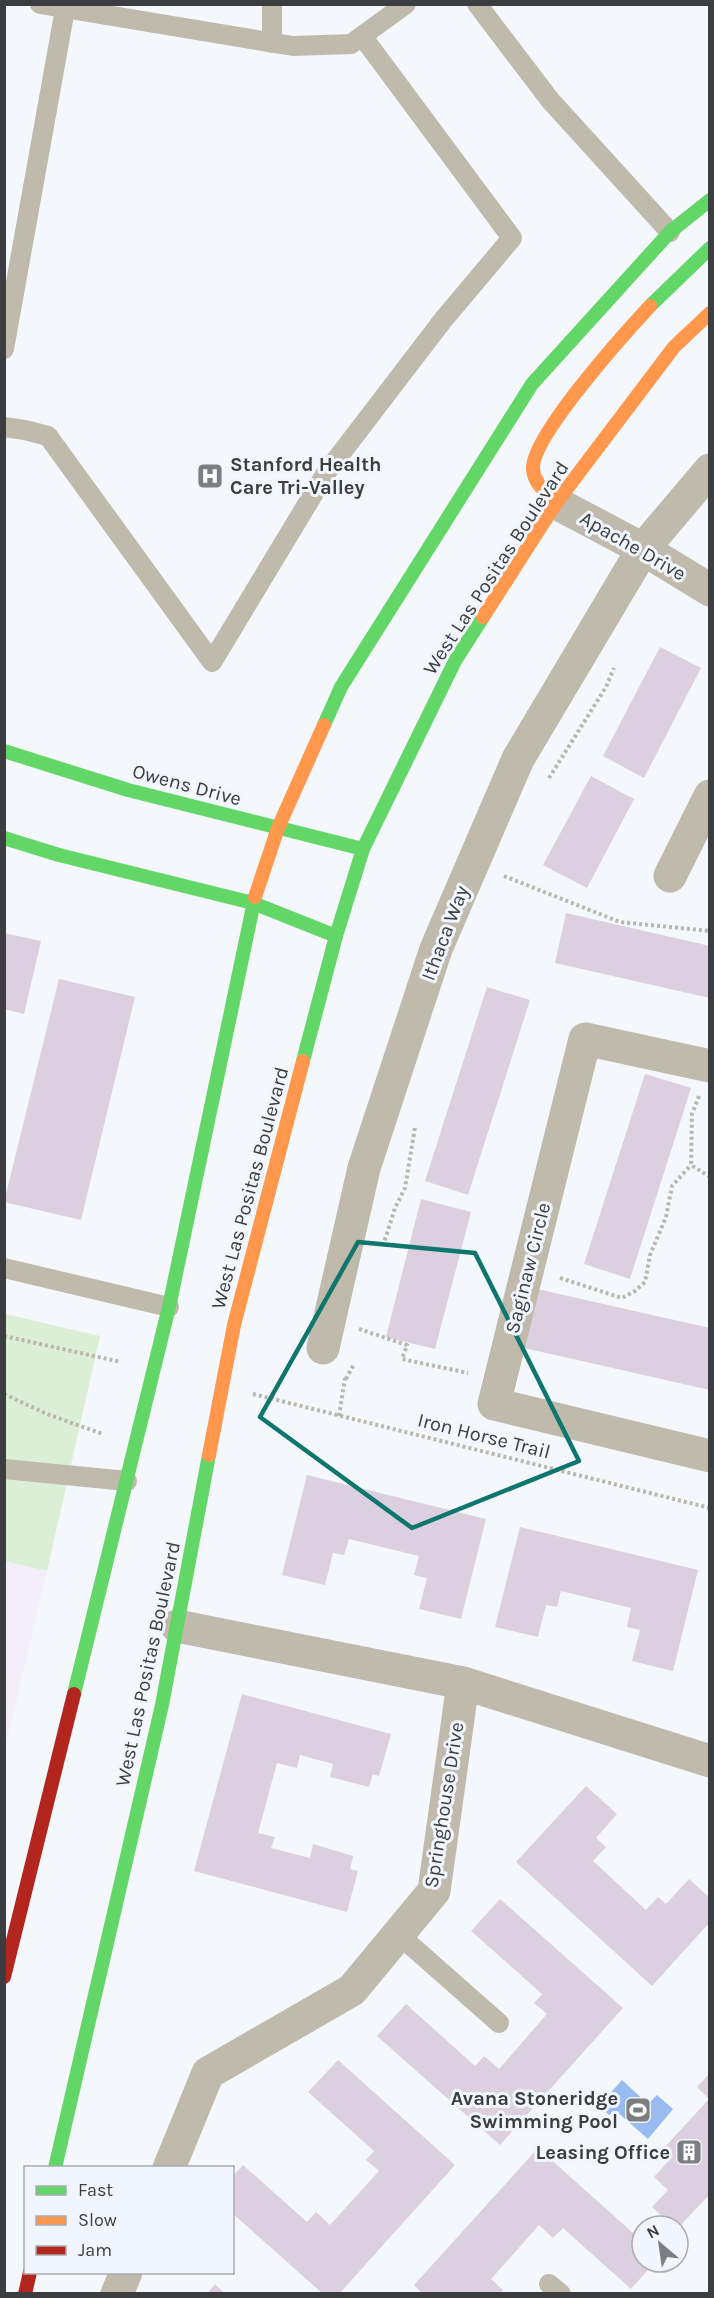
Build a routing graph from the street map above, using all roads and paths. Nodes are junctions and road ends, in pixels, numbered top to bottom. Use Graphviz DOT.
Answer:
graph roads {
  1 [pos="40,4"];
  2 [pos="272,4"];
  3 [pos="406,4"];
  4 [pos="477,4"];
  5 [pos="65,9"];
  6 [pos="363,36"];
  7 [pos="272,43"];
  8 [pos="710,200"];
  9 [pos="670,232"];
  10 [pos="710,248"];
  11 [pos="710,313"];
  12 [pos="4,349"];
  13 [pos="4,427"];
  14 [pos="710,470"];
  15 [pos="556,503"];
  16 [pos="643,549"];
  17 [pos="710,590"];
  18 [pos="618,657"];
  19 [pos="4,751"];
  20 [pos="545,785"];
  21 [pos="710,796"];
  22 [pos="278,828"];
  23 [pos="4,838"];
  24 [pos="363,849"];
  25 [pos="504,869"];
  26 [pos="500,875"];
  27 [pos="670,876"];
  28 [pos="498,881"];
  29 [pos="253,903"];
  30 [pos="710,931"];
  31 [pos="336,936"];
  32 [pos="705,1079"];
  33 [pos="417,1117"];
  34 [pos="691,1165"];
  35 [pos="710,1177"];
  36 [pos="382,1251"];
  37 [pos="4,1268"];
  38 [pos="528,1268"];
  39 [pos="169,1307"];
  40 [pos="4,1336"];
  41 [pos="326,1336"];
  42 [pos="355,1357"];
  43 [pos="106,1359"];
  44 [pos="346,1379"];
  45 [pos="500,1380"];
  46 [pos="4,1394"];
  47 [pos="251,1394"];
  48 [pos="135,1446"];
  49 [pos="710,1456"];
  50 [pos="4,1469"];
  51 [pos="127,1480"];
  52 [pos="710,1508"];
  53 [pos="177,1626"];
  54 [pos="463,1683"];
  55 [pos="710,1761"];
  56 [pos="398,1934"];
  57 [pos="4,1977"];
  58 [pos="499,2023"];
  59 [pos="55,2166"];
  60 [pos="170,2166"];
  61 [pos="30,2274"];
  62 [pos="125,2274"];
  63 [pos="26,2294"];
  64 [pos="117,2294"];
  1 -- 5 [label="lane"];
  2 -- 7 [label="lane"];
  3 -- 6 [label="lane"];
  4 -- 9 [label="lane"];
  5 -- 7 [label="lane"];
  5 -- 12 [label="lane"];
  6 -- 7 [label="lane"];
  6 -- 13 [label="lane"];
  8 -- 9 [label="main road"];
  9 -- 22 [label="main road"];
  10 -- 15 [label="main road"];
  11 -- 15 [label="main road, West Las Positas Boulevard"];
  14 -- 16 [label="street, Ithaca Way"];
  15 -- 16 [label="street, Apache Drive"];
  15 -- 24 [label="main road, West Las Positas Boulevard"];
  16 -- 17 [label="street, Apache Drive"];
  16 -- 41 [label="street, Ithaca Way"];
  18 -- 20 [label="path"];
  19 -- 22 [label="main road, Owens Drive"];
  21 -- 27 [label="street"];
  22 -- 24 [label="main road, Owens Drive"];
  22 -- 29 [label="main road"];
  23 -- 29 [label="main road"];
  24 -- 31 [label="main road, West Las Positas Boulevard"];
  25 -- 26 [label="path"];
  26 -- 28 [label="path"];
  26 -- 30 [label="path"];
  29 -- 31 [label="main road"];
  29 -- 39 [label="main road"];
  31 -- 53 [label="main road, West Las Positas Boulevard"];
  32 -- 34 [label="path"];
  32 -- 38 [label="street, Saginaw Circle"];
  33 -- 36 [label="path"];
  34 -- 35 [label="path"];
  34 -- 38 [label="path"];
  37 -- 39 [label="lane"];
  38 -- 45 [label="street, Saginaw Circle"];
  39 -- 48 [label="main road"];
  40 -- 43 [label="path"];
  41 -- 45 [label="path"];
  42 -- 44 [label="path"];
  45 -- 49 [label="street, Saginaw Circle"];
  46 -- 48 [label="path"];
  47 -- 52 [label="path, Iron Horse Trail"];
  48 -- 51 [label="main road"];
  50 -- 51 [label="lane"];
  51 -- 57 [label="main road"];
  53 -- 54 [label="street"];
  53 -- 59 [label="main road, West Las Positas Boulevard"];
  54 -- 55 [label="street"];
  54 -- 56 [label="street, Springhouse Drive"];
  56 -- 58 [label="lane"];
  56 -- 60 [label="street, Springhouse Drive"];
  61 -- 63 [label="main road"];
  62 -- 64 [label="street"];
}
